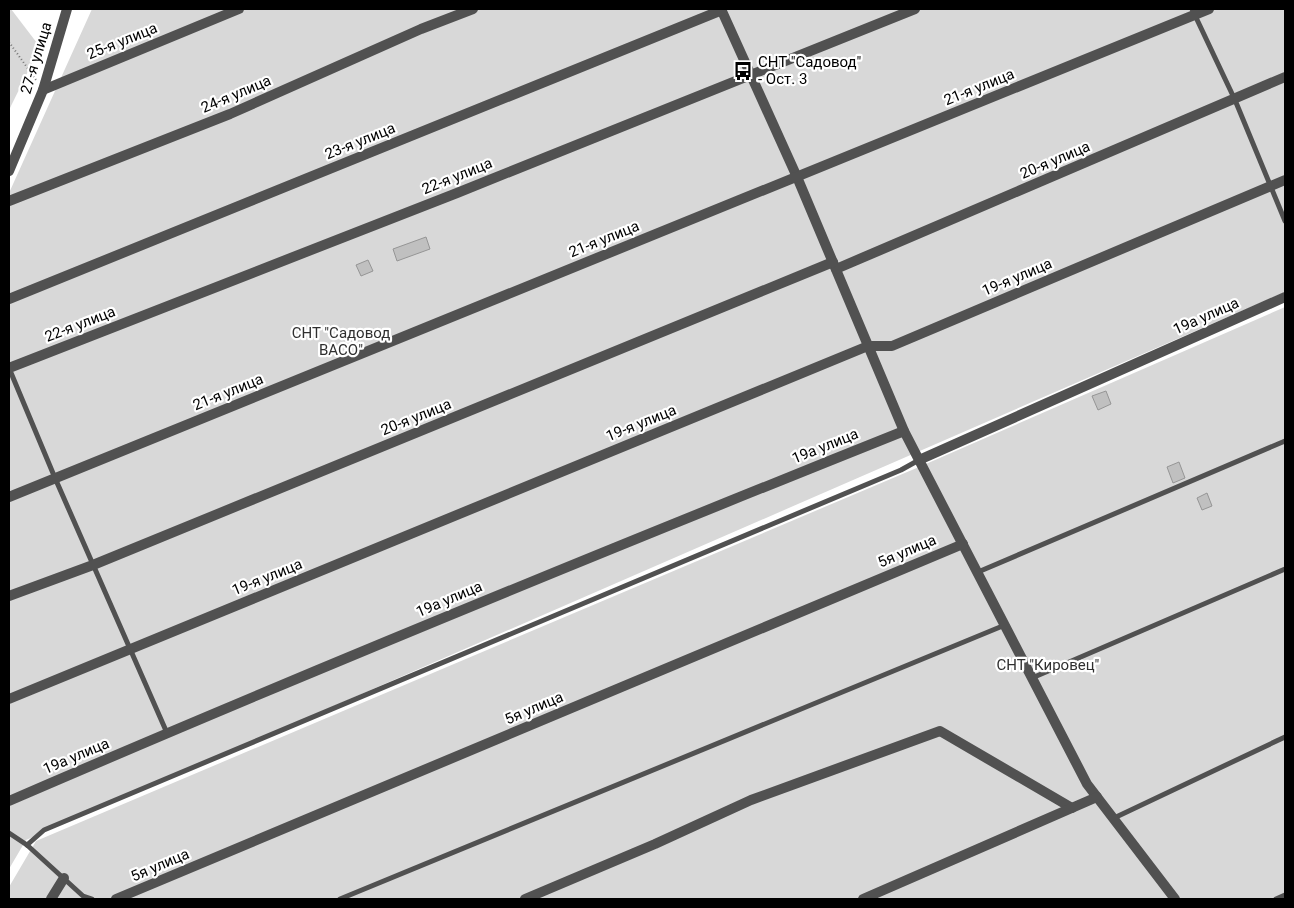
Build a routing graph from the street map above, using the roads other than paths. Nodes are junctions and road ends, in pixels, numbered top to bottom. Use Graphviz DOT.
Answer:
graph roads {
  1 [pos="67,9"];
  2 [pos="239,9"];
  3 [pos="473,9"];
  4 [pos="721,9"];
  5 [pos="914,9"];
  6 [pos="1209,9"];
  7 [pos="1194,12"];
  8 [pos="752,75"];
  9 [pos="1285,77"];
  10 [pos="43,90"];
  11 [pos="1235,100"];
  12 [pos="9,171"];
  13 [pos="797,177"];
  14 [pos="1285,180"];
  15 [pos="1271,186"];
  16 [pos="9,201"];
  17 [pos="1285,221"];
  18 [pos="834,265"];
  19 [pos="1285,297"];
  20 [pos="9,299"];
  21 [pos="868,346"];
  22 [pos="9,368"];
  23 [pos="904,431"];
  24 [pos="1285,441"];
  25 [pos="919,460"];
  26 [pos="55,478"];
  27 [pos="9,497"];
  28 [pos="963,544"];
  29 [pos="93,565"];
  30 [pos="1285,569"];
  31 [pos="977,572"];
  32 [pos="9,596"];
  33 [pos="1004,625"];
  34 [pos="130,649"];
  35 [pos="1032,678"];
  36 [pos="9,699"];
  37 [pos="167,732"];
  38 [pos="1285,737"];
  39 [pos="1097,797"];
  40 [pos="9,801"];
  41 [pos="1072,808"];
  42 [pos="1113,818"];
  43 [pos="9,833"];
  44 [pos="27,845"];
  45 [pos="64,878"];
  46 [pos="1285,895"];
  47 [pos="51,899"];
  48 [pos="92,899"];
  49 [pos="116,899"];
  50 [pos="340,899"];
  51 [pos="525,899"];
  52 [pos="863,899"];
  53 [pos="1175,899"];
  54 [pos="1276,899"];
  1 -- 10 [label="street, 27-я улица"];
  2 -- 10 [label="street, 25-я улица"];
  3 -- 16 [label="street, 24-я улица"];
  4 -- 8 [label="street"];
  4 -- 20 [label="street, 23-я улица"];
  5 -- 8 [label="street, 22-я улица"];
  6 -- 7 [label="street, 21-я улица"];
  7 -- 11 [label="lane"];
  7 -- 13 [label="street, 21-я улица"];
  8 -- 13 [label="street"];
  8 -- 22 [label="street, 22-я улица"];
  9 -- 11 [label="street, 20-я улица"];
  10 -- 12 [label="street, 27-я улица"];
  11 -- 15 [label="lane"];
  11 -- 18 [label="street, 20-я улица"];
  13 -- 18 [label="street"];
  13 -- 26 [label="street, 21-я улица"];
  14 -- 15 [label="street, 19-я улица"];
  15 -- 17 [label="lane"];
  15 -- 21 [label="street, 19-я улица"];
  18 -- 21 [label="street"];
  18 -- 29 [label="street, 20-я улица"];
  19 -- 25 [label="street, 19а улица"];
  21 -- 23 [label="street"];
  21 -- 34 [label="street, 19-я улица"];
  22 -- 26 [label="lane"];
  23 -- 25 [label="street"];
  23 -- 37 [label="street, 19а улица"];
  24 -- 31 [label="lane"];
  25 -- 28 [label="street"];
  25 -- 44 [label="lane"];
  26 -- 27 [label="street, 21-я улица"];
  26 -- 29 [label="lane"];
  28 -- 31 [label="street"];
  28 -- 49 [label="street, 5я улица"];
  29 -- 32 [label="street, 20-я улица"];
  29 -- 34 [label="lane"];
  30 -- 35 [label="lane"];
  31 -- 33 [label="street"];
  33 -- 35 [label="street"];
  33 -- 50 [label="lane"];
  34 -- 36 [label="street, 19-я улица"];
  34 -- 37 [label="lane"];
  35 -- 39 [label="street"];
  37 -- 40 [label="street, 19а улица"];
  38 -- 42 [label="lane"];
  39 -- 41 [label="street"];
  39 -- 42 [label="street"];
  41 -- 51 [label="street"];
  41 -- 52 [label="street"];
  42 -- 53 [label="street"];
  43 -- 44 [label="lane"];
  44 -- 45 [label="lane"];
  45 -- 47 [label="street"];
  45 -- 48 [label="lane"];
  46 -- 54 [label="lane"];
}
